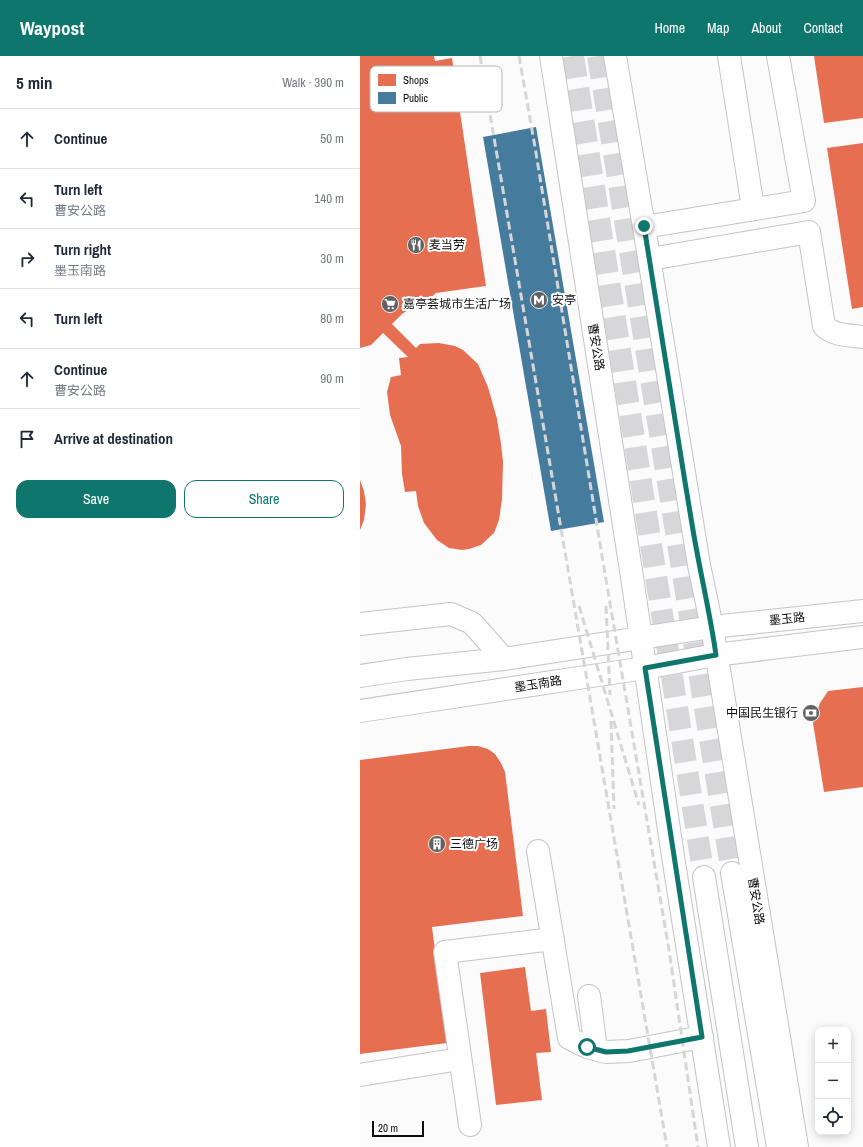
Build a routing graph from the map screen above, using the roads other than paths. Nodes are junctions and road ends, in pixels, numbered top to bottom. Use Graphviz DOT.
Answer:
graph roads {
  1 [pos="551,56"];
  2 [pos="615,56"];
  3 [pos="729,56"];
  4 [pos="778,56"];
  5 [pos="754,208"];
  6 [pos="644,226"];
  7 [pos="650,259"];
  8 [pos="863,337"];
  9 [pos="863,611"];
  10 [pos="360,624"];
  11 [pos="712,627"];
  12 [pos="863,637"];
  13 [pos="641,638"];
  14 [pos="716,655"];
  15 [pos="504,659"];
  16 [pos="645,668"];
  17 [pos="360,676"];
  18 [pos="360,711"];
  19 [pos="538,851"];
  20 [pos="732,873"];
  21 [pos="704,877"];
  22 [pos="553,940"];
  23 [pos="589,996"];
  24 [pos="702,1037"];
  25 [pos="596,1049"];
  26 [pos="460,1059"];
  27 [pos="360,1075"];
  28 [pos="470,1125"];
  29 [pos="719,1147"];
  30 [pos="747,1147"];
  31 [pos="778,1147"];
  32 [pos="797,1147"];
  1 -- 13 [label="main road, 曹安公路"];
  2 -- 6 [label="main road"];
  3 -- 5 [label="main road"];
  4 -- 5 [label="main road"];
  5 -- 6 [label="main road"];
  6 -- 7 [label="main road"];
  7 -- 8 [label="main road"];
  7 -- 11 [label="main road, 曹安公路"];
  9 -- 11 [label="main road, 墨玉路"];
  10 -- 15 [label="main road"];
  11 -- 13 [label="main road"];
  11 -- 14 [label="main road, 曹安公路"];
  12 -- 14 [label="main road"];
  13 -- 15 [label="main road"];
  13 -- 16 [label="main road, 曹安公路"];
  14 -- 16 [label="main road, 墨玉南路"];
  14 -- 32 [label="main road, 曹安公路"];
  15 -- 17 [label="main road"];
  16 -- 18 [label="main road, 墨玉南路"];
  16 -- 24 [label="main road"];
  19 -- 22 [label="main road"];
  20 -- 31 [label="main road, 曹安公路"];
  21 -- 30 [label="main road"];
  22 -- 25 [label="main road"];
  22 -- 26 [label="main road"];
  23 -- 25 [label="main road"];
  24 -- 25 [label="main road"];
  24 -- 29 [label="main road"];
  26 -- 27 [label="main road"];
  26 -- 28 [label="main road"];
}
